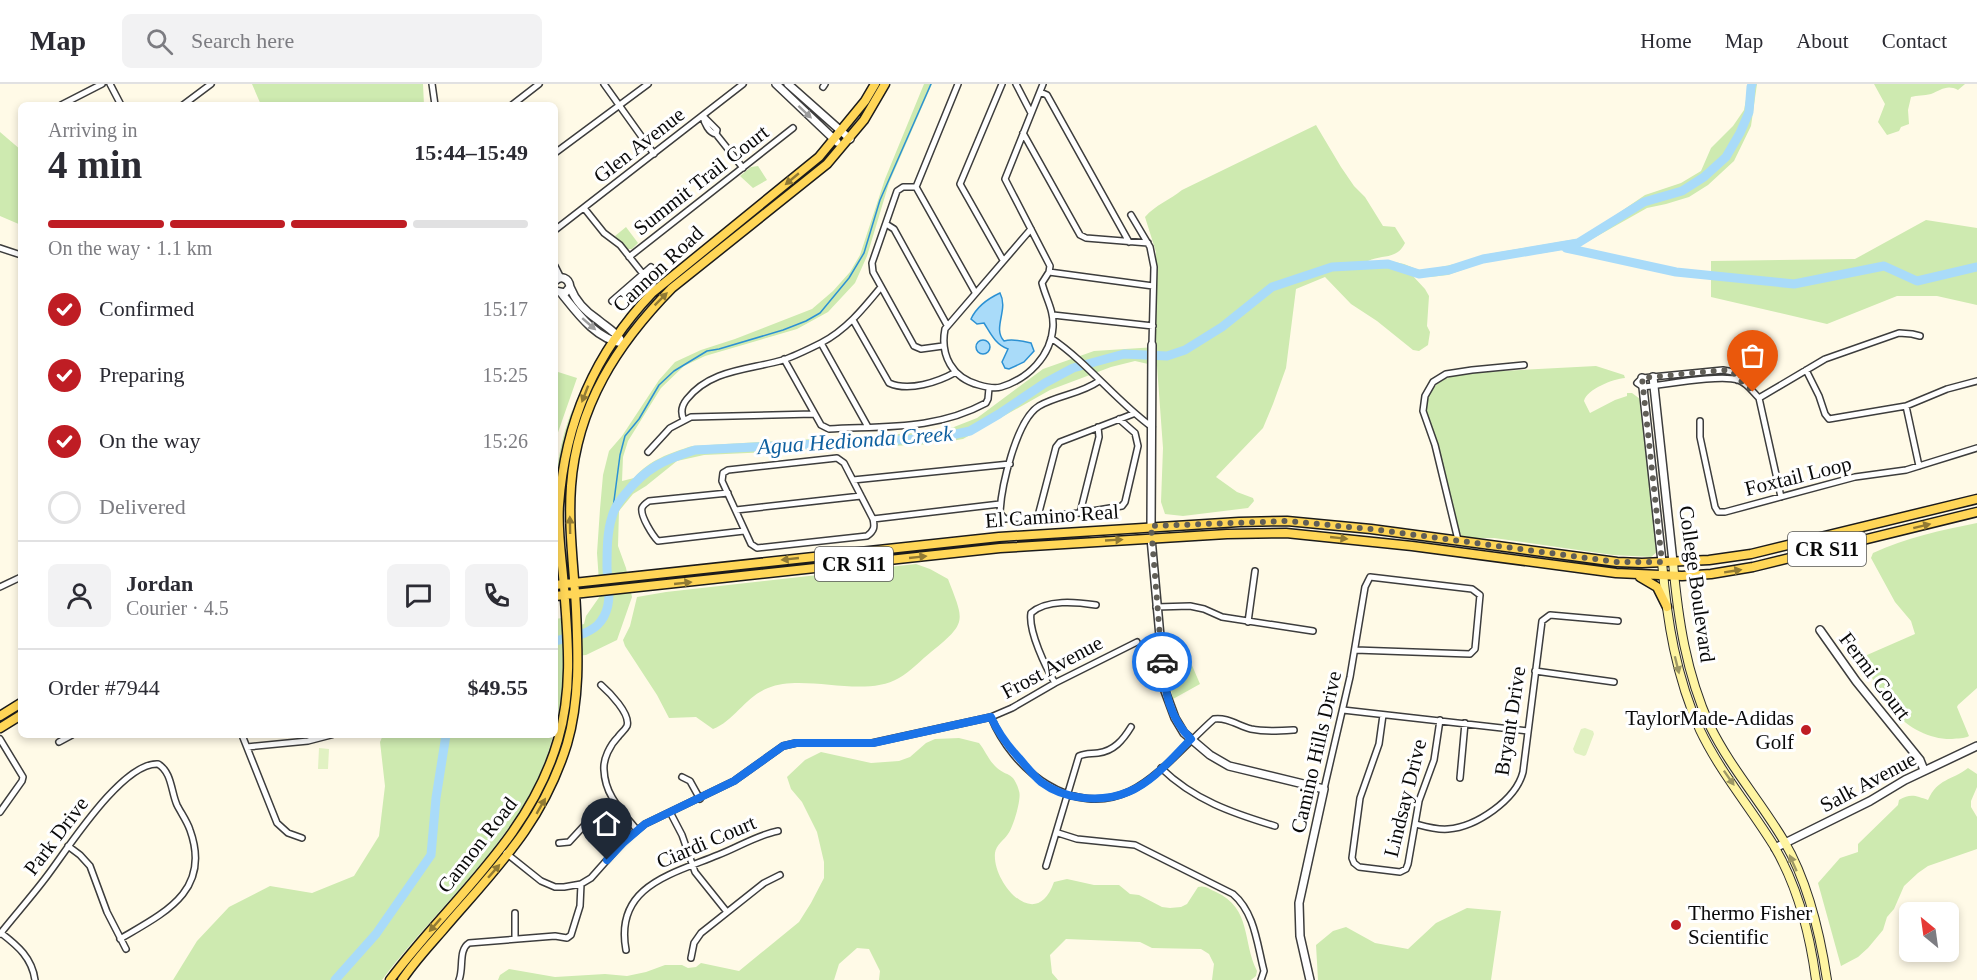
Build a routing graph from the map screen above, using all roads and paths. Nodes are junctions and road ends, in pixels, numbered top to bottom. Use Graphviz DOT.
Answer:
graph roads {
  1 [pos="102,84"];
  2 [pos="110,84"];
  3 [pos="212,84"];
  4 [pos="432,84"];
  5 [pos="539,84"];
  6 [pos="604,84"];
  7 [pos="648,84"];
  8 [pos="743,84"];
  9 [pos="776,84"];
  10 [pos="788,84"];
  11 [pos="875,84"];
  12 [pos="885,84"];
  13 [pos="958,84"];
  14 [pos="1002,84"];
  15 [pos="1016,84"];
  16 [pos="1043,84"];
  17 [pos="1040,92"];
  18 [pos="67,102"];
  19 [pos="119,102"];
  20 [pos="187,102"];
  21 [pos="435,102"];
  22 [pos="516,102"];
  23 [pos="619,105"];
  24 [pos="1032,113"];
  25 [pos="703,116"];
  26 [pos="794,128"];
  27 [pos="841,132"];
  28 [pos="1023,133"];
  29 [pos="849,139"];
  30 [pos="835,140"];
  31 [pos="843,147"];
  32 [pos="558,151"];
  33 [pos="654,154"];
  34 [pos="744,168"];
  35 [pos="916,187"];
  36 [pos="584,208"];
  37 [pos="1131,215"];
  38 [pos="886,224"];
  39 [pos="558,228"];
  40 [pos="1030,228"];
  41 [pos="1129,242"];
  42 [pos="1148,243"];
  43 [pos="0,248"];
  44 [pos="18,254"];
  45 [pos="629,257"];
  46 [pos="1003,260"];
  47 [pos="651,267"];
  48 [pos="1049,272"];
  49 [pos="643,274"];
  50 [pos="558,279"];
  51 [pos="1153,286"];
  52 [pos="570,287"];
  53 [pos="881,287"];
  54 [pos="558,292"];
  55 [pos="975,292"];
  56 [pos="558,293"];
  57 [pos="612,302"];
  58 [pos="1053,315"];
  59 [pos="853,320"];
  60 [pos="947,325"];
  61 [pos="1153,326"];
  62 [pos="1920,336"];
  63 [pos="614,338"];
  64 [pos="1051,338"];
  65 [pos="623,343"];
  66 [pos="821,343"];
  67 [pos="1152,345"];
  68 [pos="943,346"];
  69 [pos="784,359"];
  70 [pos="1524,365"];
  71 [pos="1806,370"];
  72 [pos="956,372"];
  73 [pos="1653,377"];
  74 [pos="1642,378"];
  75 [pos="1737,380"];
  76 [pos="1099,381"];
  77 [pos="1977,381"];
  78 [pos="1654,386"];
  79 [pos="1643,387"];
  80 [pos="989,388"];
  81 [pos="1759,398"];
  82 [pos="1906,406"];
  83 [pos="814,414"];
  84 [pos="1133,414"];
  85 [pos="1119,419"];
  86 [pos="684,420"];
  87 [pos="1700,421"];
  88 [pos="868,427"];
  89 [pos="1152,427"];
  90 [pos="1098,428"];
  91 [pos="1977,448"];
  92 [pos="648,452"];
  93 [pos="1010,464"];
  94 [pos="1919,466"];
  95 [pos="853,480"];
  96 [pos="728,493"];
  97 [pos="861,496"];
  98 [pos="1781,497"];
  99 [pos="1977,499"];
  100 [pos="1000,504"];
  101 [pos="736,510"];
  102 [pos="1977,512"];
  103 [pos="1080,513"];
  104 [pos="1038,516"];
  105 [pos="873,519"];
  106 [pos="1151,526"];
  107 [pos="744,531"];
  108 [pos="1151,538"];
  109 [pos="1458,540"];
  110 [pos="1662,562"];
  111 [pos="1673,562"];
  112 [pos="1256,571"];
  113 [pos="1637,575"];
  114 [pos="1663,576"];
  115 [pos="1675,576"];
  116 [pos="18,578"];
  117 [pos="574,583"];
  118 [pos="559,585"];
  119 [pos="0,587"];
  120 [pos="575,594"];
  121 [pos="560,595"];
  122 [pos="1096,605"];
  123 [pos="1667,606"];
  124 [pos="1156,607"];
  125 [pos="1618,621"];
  126 [pos="1248,622"];
  127 [pos="572,627"];
  128 [pos="1820,630"];
  129 [pos="1313,631"];
  130 [pos="1137,642"];
  131 [pos="1355,650"];
  132 [pos="1535,671"];
  133 [pos="1614,682"];
  134 [pos="1055,683"];
  135 [pos="601,684"];
  136 [pos="18,705"];
  137 [pos="1343,710"];
  138 [pos="1383,715"];
  139 [pos="0,716"];
  140 [pos="18,717"];
  141 [pos="991,717"];
  142 [pos="1440,720"];
  143 [pos="1465,723"];
  144 [pos="1131,727"];
  145 [pos="0,728"];
  146 [pos="1294,730"];
  147 [pos="1528,731"];
  148 [pos="66,738"];
  149 [pos="243,738"];
  150 [pos="320,738"];
  151 [pos="0,739"];
  152 [pos="1191,739"];
  153 [pos="59,742"];
  154 [pos="1977,746"];
  155 [pos="247,747"];
  156 [pos="1161,768"];
  157 [pos="1924,770"];
  158 [pos="682,777"];
  159 [pos="1460,778"];
  160 [pos="1324,789"];
  161 [pos="1068,795"];
  162 [pos="700,799"];
  163 [pos="614,801"];
  164 [pos="0,812"];
  165 [pos="670,812"];
  166 [pos="1416,824"];
  167 [pos="1275,826"];
  168 [pos="637,830"];
  169 [pos="778,831"];
  170 [pos="1058,833"];
  171 [pos="302,838"];
  172 [pos="559,843"];
  173 [pos="1785,843"];
  174 [pos="68,846"];
  175 [pos="1775,848"];
  176 [pos="505,852"];
  177 [pos="692,865"];
  178 [pos="1046,866"];
  179 [pos="780,875"];
  180 [pos="581,884"];
  181 [pos="727,912"];
  182 [pos="515,913"];
  183 [pos="0,934"];
  184 [pos="120,939"];
  185 [pos="515,939"];
  186 [pos="126,949"];
  187 [pos="626,950"];
  188 [pos="691,958"];
  189 [pos="35,980"];
  190 [pos="390,980"];
  191 [pos="402,980"];
  192 [pos="459,980"];
  193 [pos="1261,980"];
  194 [pos="1310,980"];
  195 [pos="1816,980"];
  196 [pos="1827,980"];
  1 -- 18 [label="street"];
  2 -- 19 [label="street"];
  3 -- 20 [label="street"];
  4 -- 21 [label="street"];
  5 -- 22 [label="street"];
  6 -- 23 [label="street"];
  7 -- 23 [label="street"];
  8 -- 25 [label="street, Glen Avenue"];
  9 -- 30 [label="street, one-way"];
  10 -- 27 [label="street"];
  11 -- 27 [label="main road, Cannon Road"];
  12 -- 29 [label="main road, Cannon Road"];
  13 -- 35 [label="street"];
  14 -- 46 [label="street"];
  15 -- 24 [label="street"];
  16 -- 17 [label="street"];
  17 -- 24 [label="street"];
  17 -- 41 [label="street"];
  23 -- 32 [label="street"];
  23 -- 33 [label="street"];
  24 -- 28 [label="street"];
  25 -- 33 [label="street, Glen Avenue"];
  25 -- 34 [label="street"];
  26 -- 34 [label="street, Summit Trail Court"];
  27 -- 29 [label="street"];
  27 -- 30 [label="main road, Cannon Road"];
  28 -- 40 [label="street"];
  28 -- 41 [label="street"];
  29 -- 31 [label="main road, Cannon Road"];
  30 -- 31 [label="street"];
  30 -- 63 [label="main road, Cannon Road, one-way"];
  65 -- 31 [label="main road, Cannon Road, one-way"];
  33 -- 36 [label="street, Glen Avenue"];
  34 -- 45 [label="street, Summit Trail Court"];
  35 -- 38 [label="street"];
  35 -- 55 [label="street"];
  36 -- 39 [label="street, Glen Avenue"];
  36 -- 45 [label="street"];
  37 -- 42 [label="street"];
  38 -- 53 [label="street"];
  38 -- 60 [label="street"];
  40 -- 46 [label="street"];
  40 -- 48 [label="street"];
  41 -- 42 [label="street"];
  42 -- 51 [label="street"];
  43 -- 44 [label="street"];
  45 -- 49 [label="street"];
  46 -- 55 [label="street"];
  47 -- 49 [label="street"];
  48 -- 51 [label="street"];
  48 -- 58 [label="street"];
  49 -- 57 [label="street"];
  50 -- 52 [label="street"];
  51 -- 61 [label="street"];
  52 -- 54 [label="street"];
  52 -- 63 [label="street"];
  53 -- 59 [label="street"];
  53 -- 68 [label="street"];
  55 -- 60 [label="street"];
  56 -- 63 [label="street, one-way"];
  58 -- 61 [label="street"];
  58 -- 64 [label="street"];
  59 -- 66 [label="street"];
  59 -- 72 [label="street"];
  60 -- 68 [label="street"];
  61 -- 67 [label="street"];
  62 -- 71 [label="street"];
  63 -- 65 [label="street"];
  63 -- 118 [label="main road, Cannon Road, one-way"];
  64 -- 76 [label="street"];
  64 -- 80 [label="street"];
  117 -- 65 [label="main road, Cannon Road, one-way"];
  66 -- 69 [label="street"];
  66 -- 88 [label="street"];
  67 -- 89 [label="street"];
  68 -- 72 [label="street"];
  69 -- 83 [label="street"];
  69 -- 86 [label="street"];
  70 -- 109 [label="street"];
  71 -- 81 [label="street"];
  71 -- 82 [label="street"];
  72 -- 80 [label="street"];
  73 -- 74 [label="street"];
  73 -- 75 [label="street"];
  73 -- 78 [label="street, College Boulevard"];
  74 -- 79 [label="street, College Boulevard"];
  75 -- 78 [label="street"];
  75 -- 81 [label="street"];
  76 -- 84 [label="street"];
  76 -- 93 [label="street"];
  77 -- 82 [label="street"];
  78 -- 79 [label="street"];
  78 -- 111 [label="street, College Boulevard"];
  79 -- 110 [label="street, College Boulevard"];
  80 -- 88 [label="street"];
  81 -- 98 [label="street"];
  82 -- 94 [label="street"];
  83 -- 86 [label="street"];
  83 -- 88 [label="street"];
  84 -- 85 [label="street"];
  84 -- 89 [label="street"];
  85 -- 90 [label="street"];
  85 -- 103 [label="street"];
  86 -- 92 [label="street"];
  87 -- 98 [label="street, Foxtail Loop"];
  89 -- 106 [label="street"];
  90 -- 103 [label="street"];
  90 -- 104 [label="street"];
  91 -- 94 [label="street, Foxtail Loop"];
  93 -- 95 [label="street"];
  93 -- 100 [label="street"];
  94 -- 98 [label="street, Foxtail Loop"];
  95 -- 96 [label="street"];
  95 -- 97 [label="street"];
  96 -- 101 [label="street"];
  96 -- 107 [label="street"];
  97 -- 101 [label="street"];
  97 -- 105 [label="street"];
  99 -- 111 [label="main road, El Camino Real / CR S11"];
  100 -- 104 [label="street"];
  100 -- 105 [label="street"];
  101 -- 107 [label="street"];
  115 -- 102 [label="main road, El Camino Real / CR S11, one-way"];
  103 -- 104 [label="street"];
  105 -- 107 [label="street"];
  106 -- 108 [label="street"];
  106 -- 109 [label="main road, El Camino Real / CR S11"];
  106 -- 117 [label="main road, El Camino Real / CR S11, one-way"];
  108 -- 113 [label="main road, El Camino Real / CR S11, one-way"];
  120 -- 108 [label="main road, El Camino Real / CR S11, one-way"];
  108 -- 124 [label="street"];
  109 -- 110 [label="main road, El Camino Real / CR S11"];
  110 -- 111 [label="main road, El Camino Real / CR S11"];
  110 -- 114 [label="main road, College Boulevard"];
  111 -- 115 [label="main road, College Boulevard"];
  112 -- 126 [label="street"];
  113 -- 114 [label="main road, El Camino Real / CR S11"];
  113 -- 123 [label="main road"];
  114 -- 115 [label="main road, El Camino Real / CR S11"];
  114 -- 123 [label="main road, College Boulevard"];
  115 -- 173 [label="main road, College Boulevard"];
  116 -- 119 [label="street"];
  117 -- 118 [label="main road, El Camino Real / CR S11"];
  117 -- 120 [label="main road, Cannon Road"];
  118 -- 121 [label="main road, Cannon Road"];
  120 -- 121 [label="main road, El Camino Real / CR S11"];
  120 -- 127 [label="main road, Cannon Road"];
  121 -- 127 [label="main road, Cannon Road"];
  122 -- 134 [label="street"];
  123 -- 175 [label="main road, College Boulevard, one-way"];
  124 -- 126 [label="street"];
  124 -- 152 [label="street"];
  125 -- 132 [label="street, Bryant Drive"];
  126 -- 129 [label="street"];
  127 -- 176 [label="main road, Cannon Road"];
  128 -- 157 [label="street, Fermi Court"];
  130 -- 134 [label="street, Frost Avenue"];
  131 -- 131 [label="street, Camino Hills Drive"];
  131 -- 137 [label="street, Camino Hills Drive"];
  132 -- 133 [label="street"];
  132 -- 147 [label="street, Bryant Drive"];
  134 -- 141 [label="street, Frost Avenue"];
  135 -- 163 [label="street"];
  136 -- 139 [label="main road"];
  137 -- 138 [label="street"];
  137 -- 160 [label="street, Camino Hills Drive"];
  138 -- 142 [label="street"];
  138 -- 166 [label="street, Lindsay Drive"];
  140 -- 145 [label="main road"];
  141 -- 161 [label="street"];
  141 -- 162 [label="street, Frost Avenue"];
  142 -- 143 [label="street"];
  142 -- 166 [label="street, Lindsay Drive"];
  143 -- 147 [label="street"];
  143 -- 159 [label="street"];
  144 -- 161 [label="street"];
  146 -- 152 [label="street"];
  147 -- 166 [label="street, Bryant Drive"];
  148 -- 153 [label="street"];
  149 -- 155 [label="street"];
  150 -- 155 [label="street"];
  151 -- 164 [label="street"];
  152 -- 156 [label="street"];
  152 -- 160 [label="street"];
  154 -- 157 [label="street, Salk Avenue"];
  155 -- 171 [label="street"];
  156 -- 161 [label="street"];
  156 -- 167 [label="street"];
  157 -- 173 [label="street, Salk Avenue"];
  158 -- 162 [label="street"];
  160 -- 194 [label="street, Camino Hills Drive"];
  161 -- 170 [label="street"];
  162 -- 165 [label="street, Frost Avenue"];
  163 -- 168 [label="street"];
  163 -- 172 [label="street"];
  165 -- 168 [label="street, Frost Avenue"];
  165 -- 177 [label="street"];
  168 -- 180 [label="street, Frost Avenue"];
  169 -- 177 [label="street, Ciardi Court"];
  170 -- 178 [label="street"];
  170 -- 193 [label="street"];
  173 -- 175 [label="street, Salk Avenue"];
  196 -- 173 [label="main road, College Boulevard, one-way"];
  174 -- 183 [label="street, Park Drive"];
  174 -- 184 [label="street"];
  174 -- 184 [label="street, Park Drive"];
  175 -- 195 [label="main road, College Boulevard"];
  176 -- 180 [label="street"];
  176 -- 190 [label="main road, Cannon Road, one-way"];
  191 -- 176 [label="main road, Cannon Road, one-way"];
  177 -- 181 [label="street"];
  177 -- 187 [label="street, Ciardi Court"];
  179 -- 181 [label="street"];
  180 -- 185 [label="street"];
  181 -- 188 [label="street"];
  182 -- 185 [label="street"];
  183 -- 189 [label="street"];
  184 -- 186 [label="street"];
  185 -- 192 [label="street"];
}
